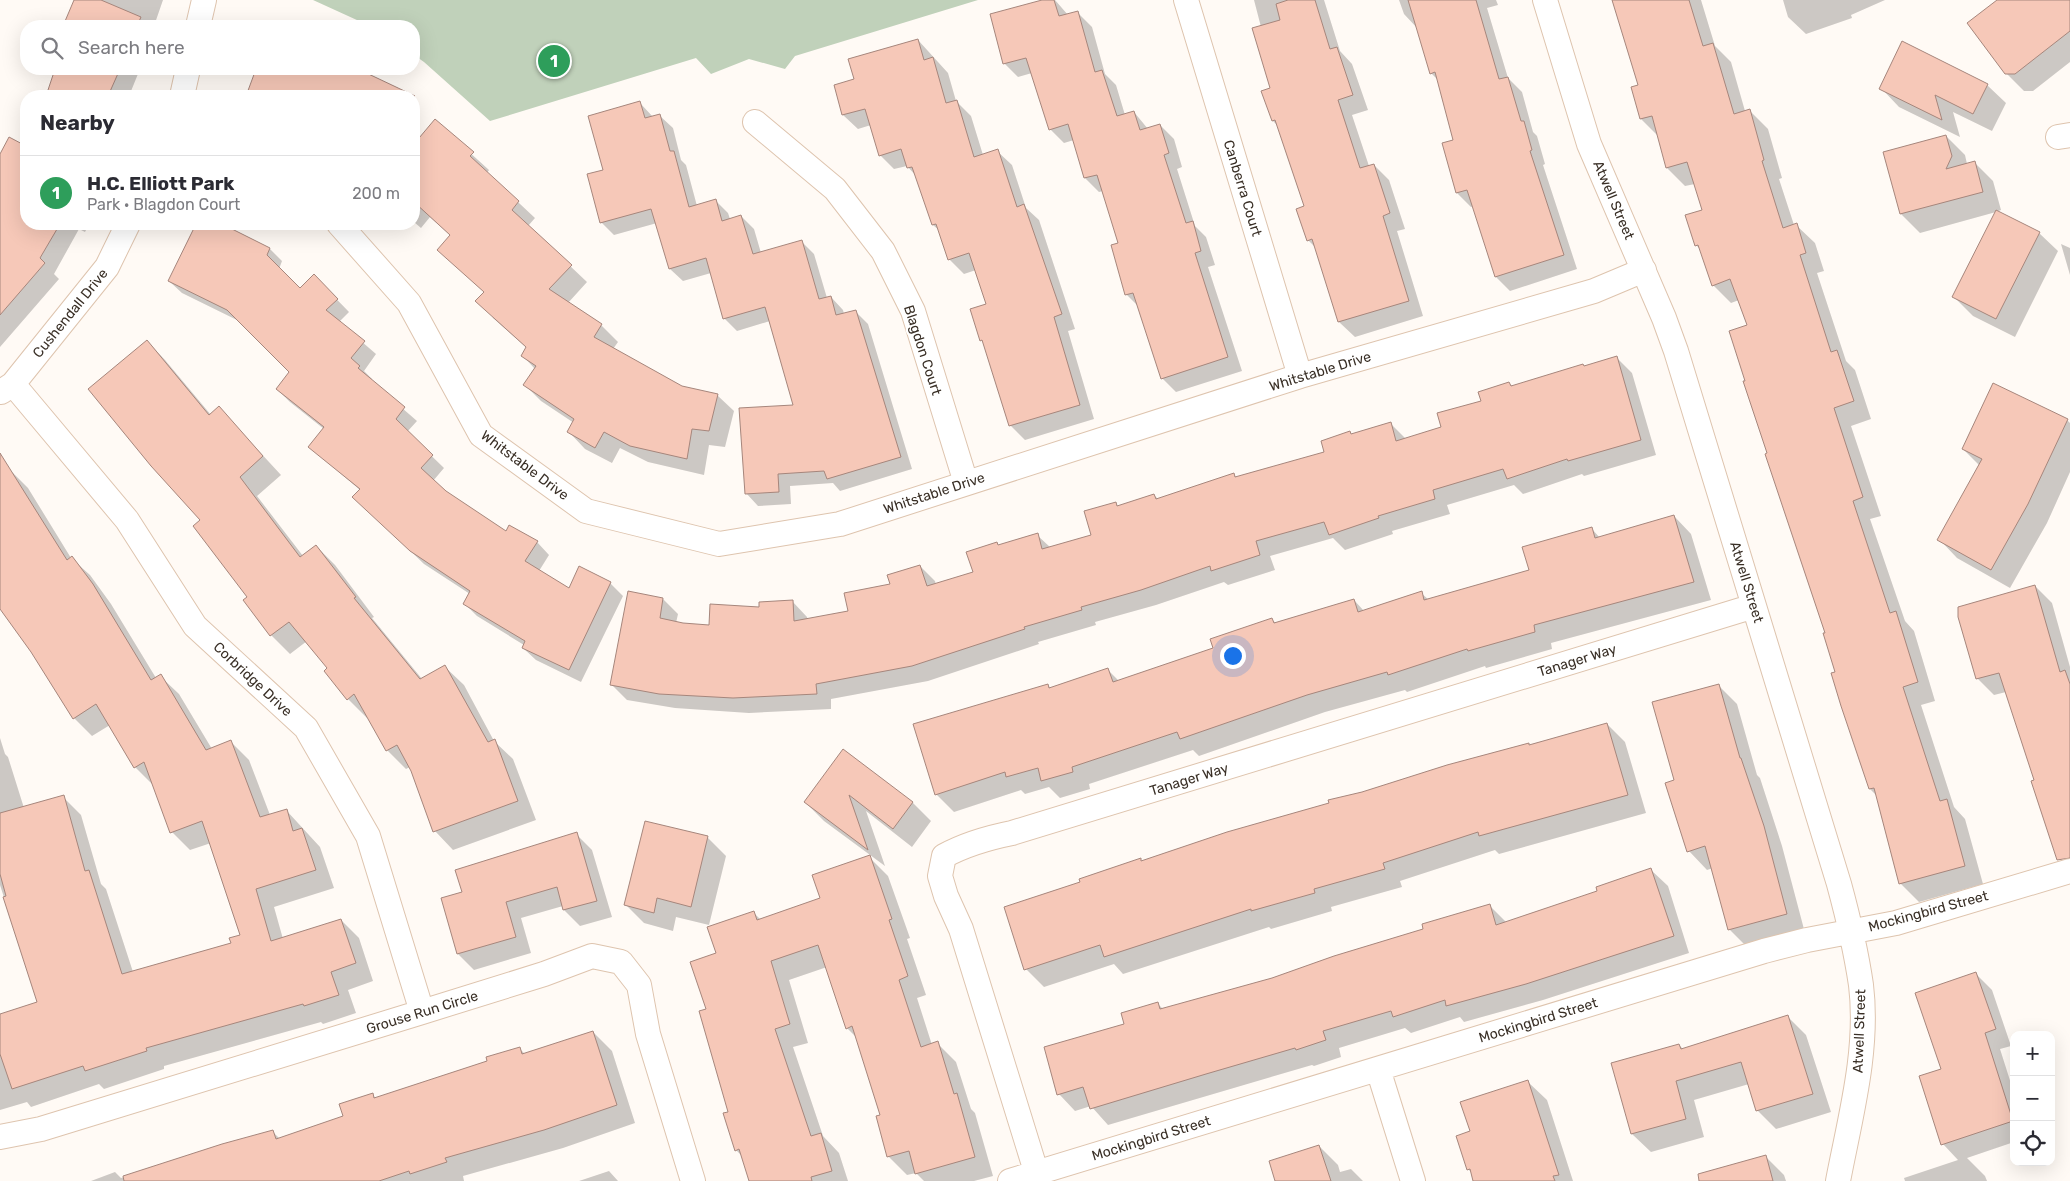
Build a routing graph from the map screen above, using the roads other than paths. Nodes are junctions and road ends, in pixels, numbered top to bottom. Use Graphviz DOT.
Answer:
graph roads {
  1 [pos="204,0"];
  2 [pos="1186,0"];
  3 [pos="1545,0"];
  4 [pos="199,20"];
  5 [pos="187,75"];
  6 [pos="183,90"];
  7 [pos="755,122"];
  8 [pos="125,230"];
  9 [pos="344,230"];
  10 [pos="1644,270"];
  11 [pos="1300,376"];
  12 [pos="7,388"];
  13 [pos="966,483"];
  14 [pos="1754,606"];
  15 [pos="2070,871"];
  16 [pos="1851,931"];
  17 [pos="422,1012"];
  18 [pos="1378,1069"];
  19 [pos="0,1137"];
  20 [pos="1037,1177"];
  21 [pos="693,1181"];
  22 [pos="1010,1181"];
  23 [pos="1413,1181"];
  24 [pos="1838,1181"];
  1 -- 4 [label="street"];
  2 -- 11 [label="street, Canberra Court"];
  3 -- 10 [label="street, Atwell Street"];
  5 -- 6 [label="street"];
  7 -- 13 [label="street, Blagdon Court"];
  8 -- 12 [label="street, Cushendall Drive"];
  9 -- 13 [label="street, Whitstable Drive"];
  10 -- 11 [label="street, Whitstable Drive"];
  10 -- 14 [label="street, Atwell Street"];
  11 -- 13 [label="street, Whitstable Drive"];
  12 -- 17 [label="street, Corbridge Drive"];
  14 -- 16 [label="street, Atwell Street"];
  14 -- 20 [label="street, Tanager Way"];
  15 -- 16 [label="street, Mockingbird Street"];
  16 -- 18 [label="street, Mockingbird Street"];
  16 -- 24 [label="street, Atwell Street"];
  17 -- 19 [label="street, Grouse Run Circle"];
  17 -- 21 [label="street, Grouse Run Circle"];
  18 -- 20 [label="street, Mockingbird Street"];
  18 -- 23 [label="street"];
  20 -- 22 [label="street, Mockingbird Street"];
}
